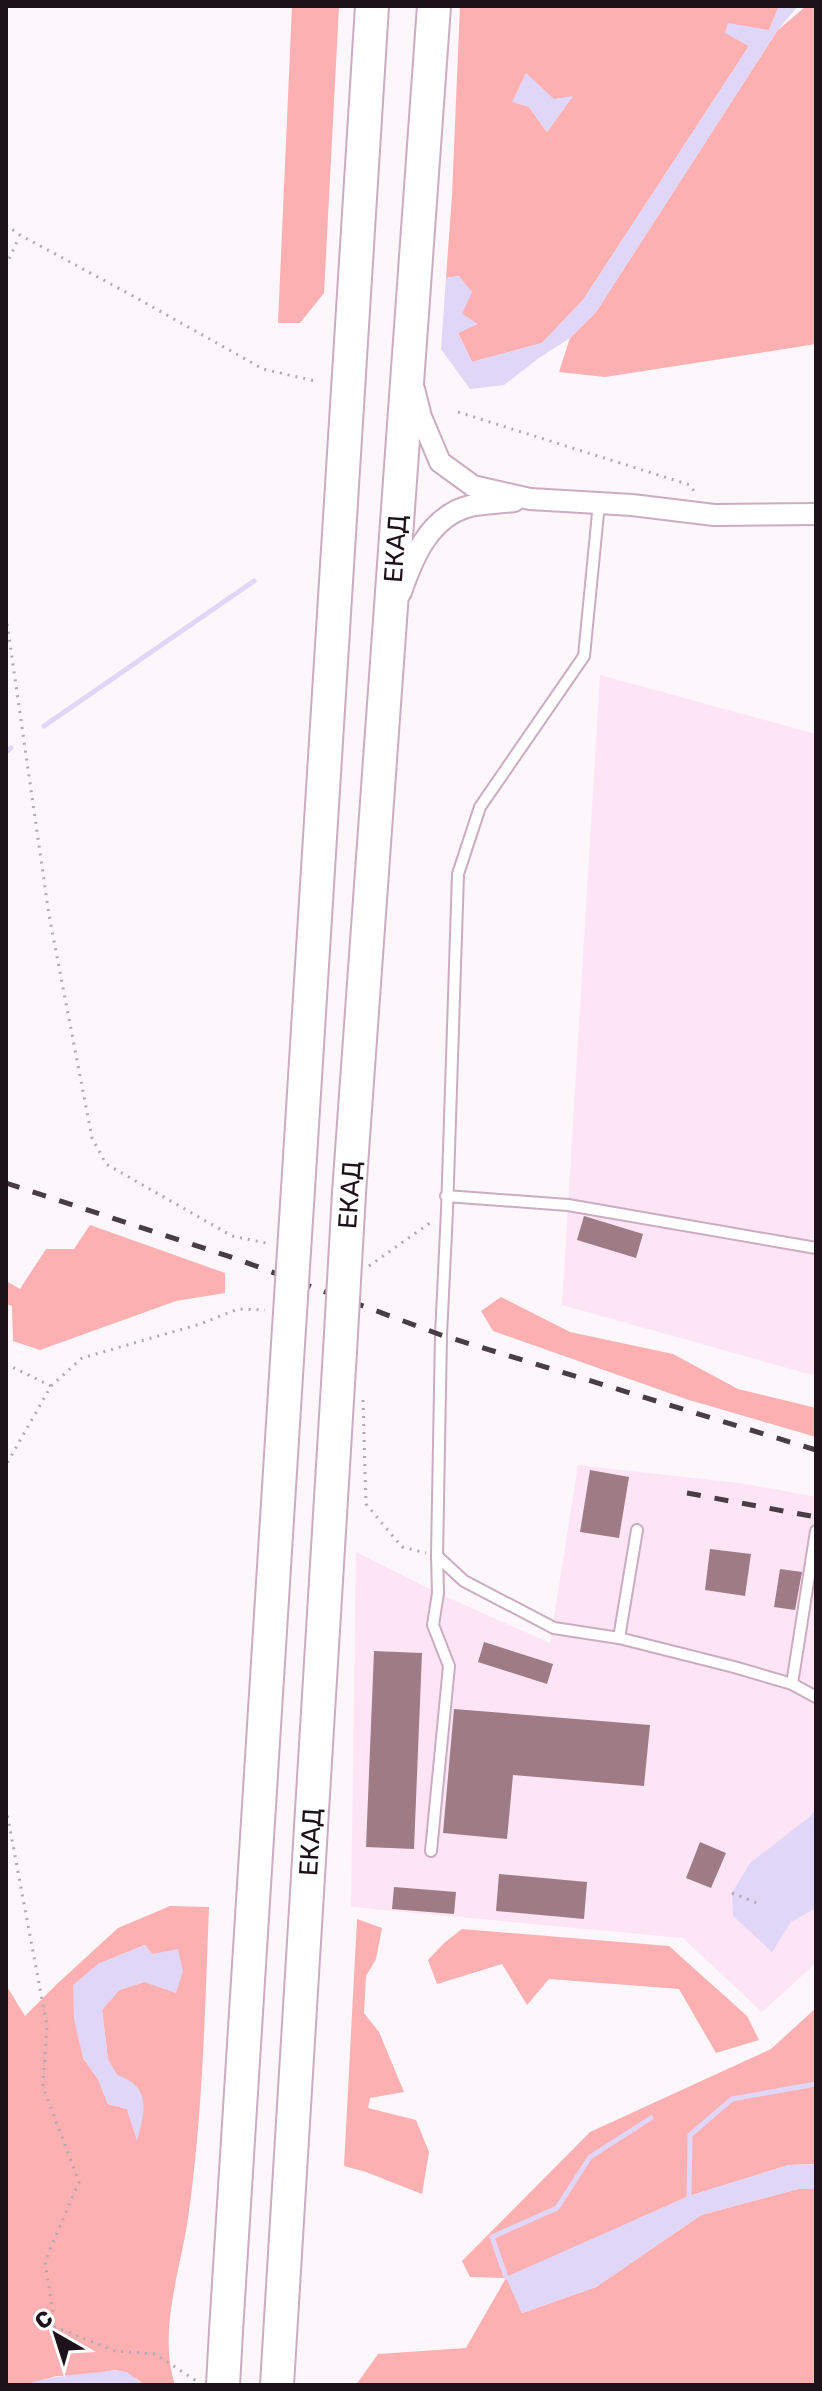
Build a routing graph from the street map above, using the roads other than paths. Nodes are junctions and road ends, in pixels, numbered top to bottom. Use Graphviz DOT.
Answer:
graph roads {
  1 [pos="372,6"];
  2 [pos="434,6"];
  3 [pos="409,367"];
  4 [pos="530,499"];
  5 [pos="599,503"];
  6 [pos="816,514"];
  7 [pos="390,622"];
  8 [pos="446,1196"];
  9 [pos="816,1248"];
  10 [pos="637,1530"];
  11 [pos="816,1531"];
  12 [pos="437,1556"];
  13 [pos="619,1638"];
  14 [pos="792,1684"];
  15 [pos="816,1697"];
  16 [pos="431,1851"];
  17 [pos="216,2384"];
  18 [pos="277,2385"];
  1 -- 17 [label="highway, ЕКАД, bridge"];
  2 -- 3 [label="highway, ЕКАД"];
  3 -- 4 [label="street"];
  3 -- 7 [label="highway, ЕКАД"];
  4 -- 5 [label="street"];
  4 -- 7 [label="street"];
  5 -- 6 [label="street"];
  5 -- 8 [label="lane"];
  7 -- 18 [label="highway, ЕКАД, bridge"];
  8 -- 9 [label="lane"];
  8 -- 12 [label="lane"];
  10 -- 13 [label="lane"];
  11 -- 14 [label="lane"];
  12 -- 13 [label="lane"];
  12 -- 16 [label="lane"];
  13 -- 14 [label="lane"];
  14 -- 15 [label="lane"];
}
